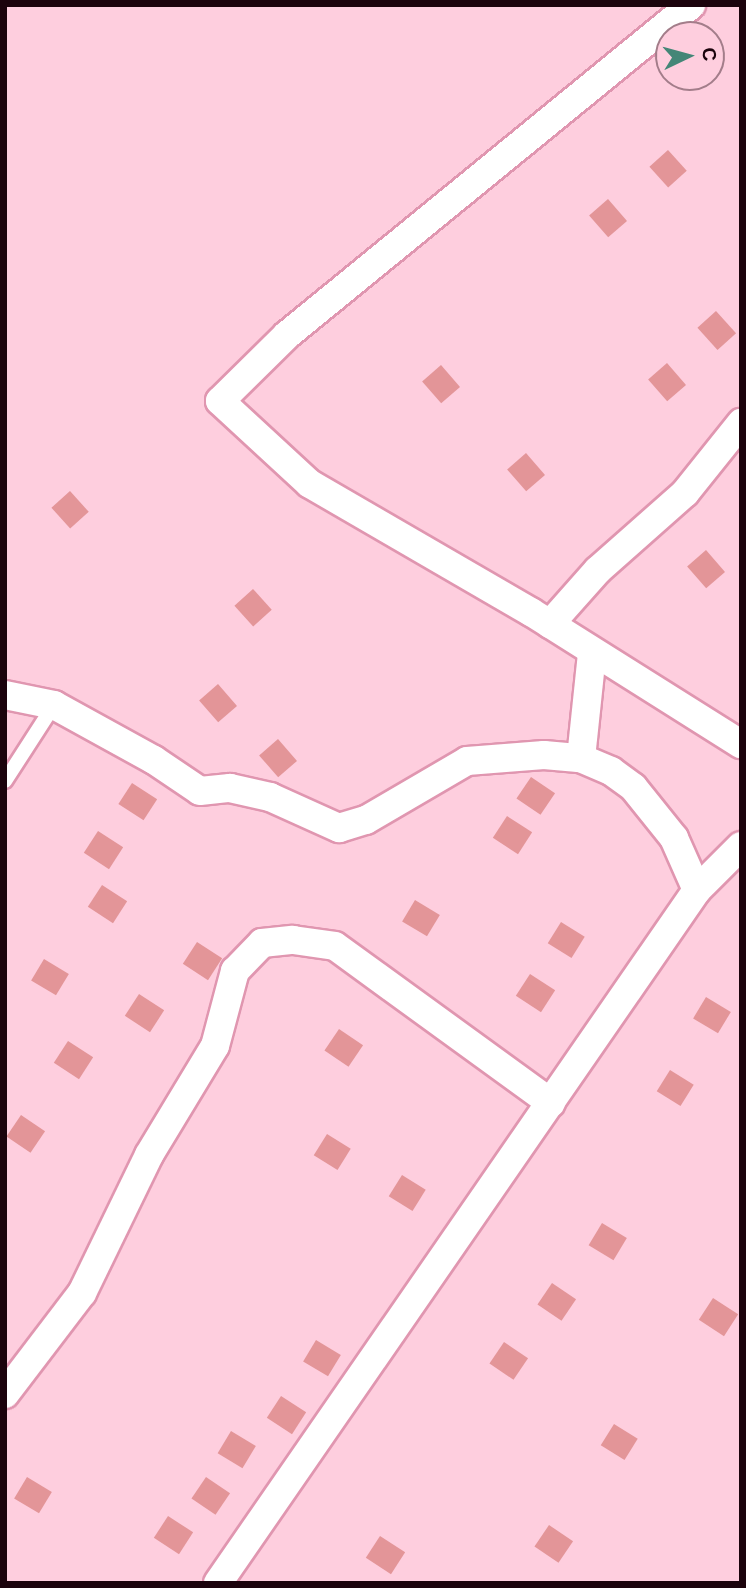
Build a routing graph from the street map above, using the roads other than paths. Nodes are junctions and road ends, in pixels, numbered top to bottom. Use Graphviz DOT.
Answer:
graph roads {
  1 [pos="691,5"];
  2 [pos="741,423"];
  3 [pos="550,624"];
  4 [pos="592,654"];
  5 [pos="5,695"];
  6 [pos="54,705"];
  7 [pos="741,744"];
  8 [pos="581,758"];
  9 [pos="5,781"];
  10 [pos="741,846"];
  11 [pos="697,890"];
  12 [pos="551,1103"];
  13 [pos="5,1394"];
  14 [pos="218,1583"];
  1 -- 3 [label="street"];
  2 -- 3 [label="street"];
  3 -- 4 [label="street"];
  4 -- 7 [label="street"];
  4 -- 8 [label="street"];
  5 -- 6 [label="street"];
  6 -- 8 [label="street"];
  6 -- 9 [label="lane"];
  8 -- 11 [label="street"];
  10 -- 11 [label="street"];
  11 -- 12 [label="street"];
  12 -- 13 [label="street"];
  12 -- 14 [label="street"];
}
